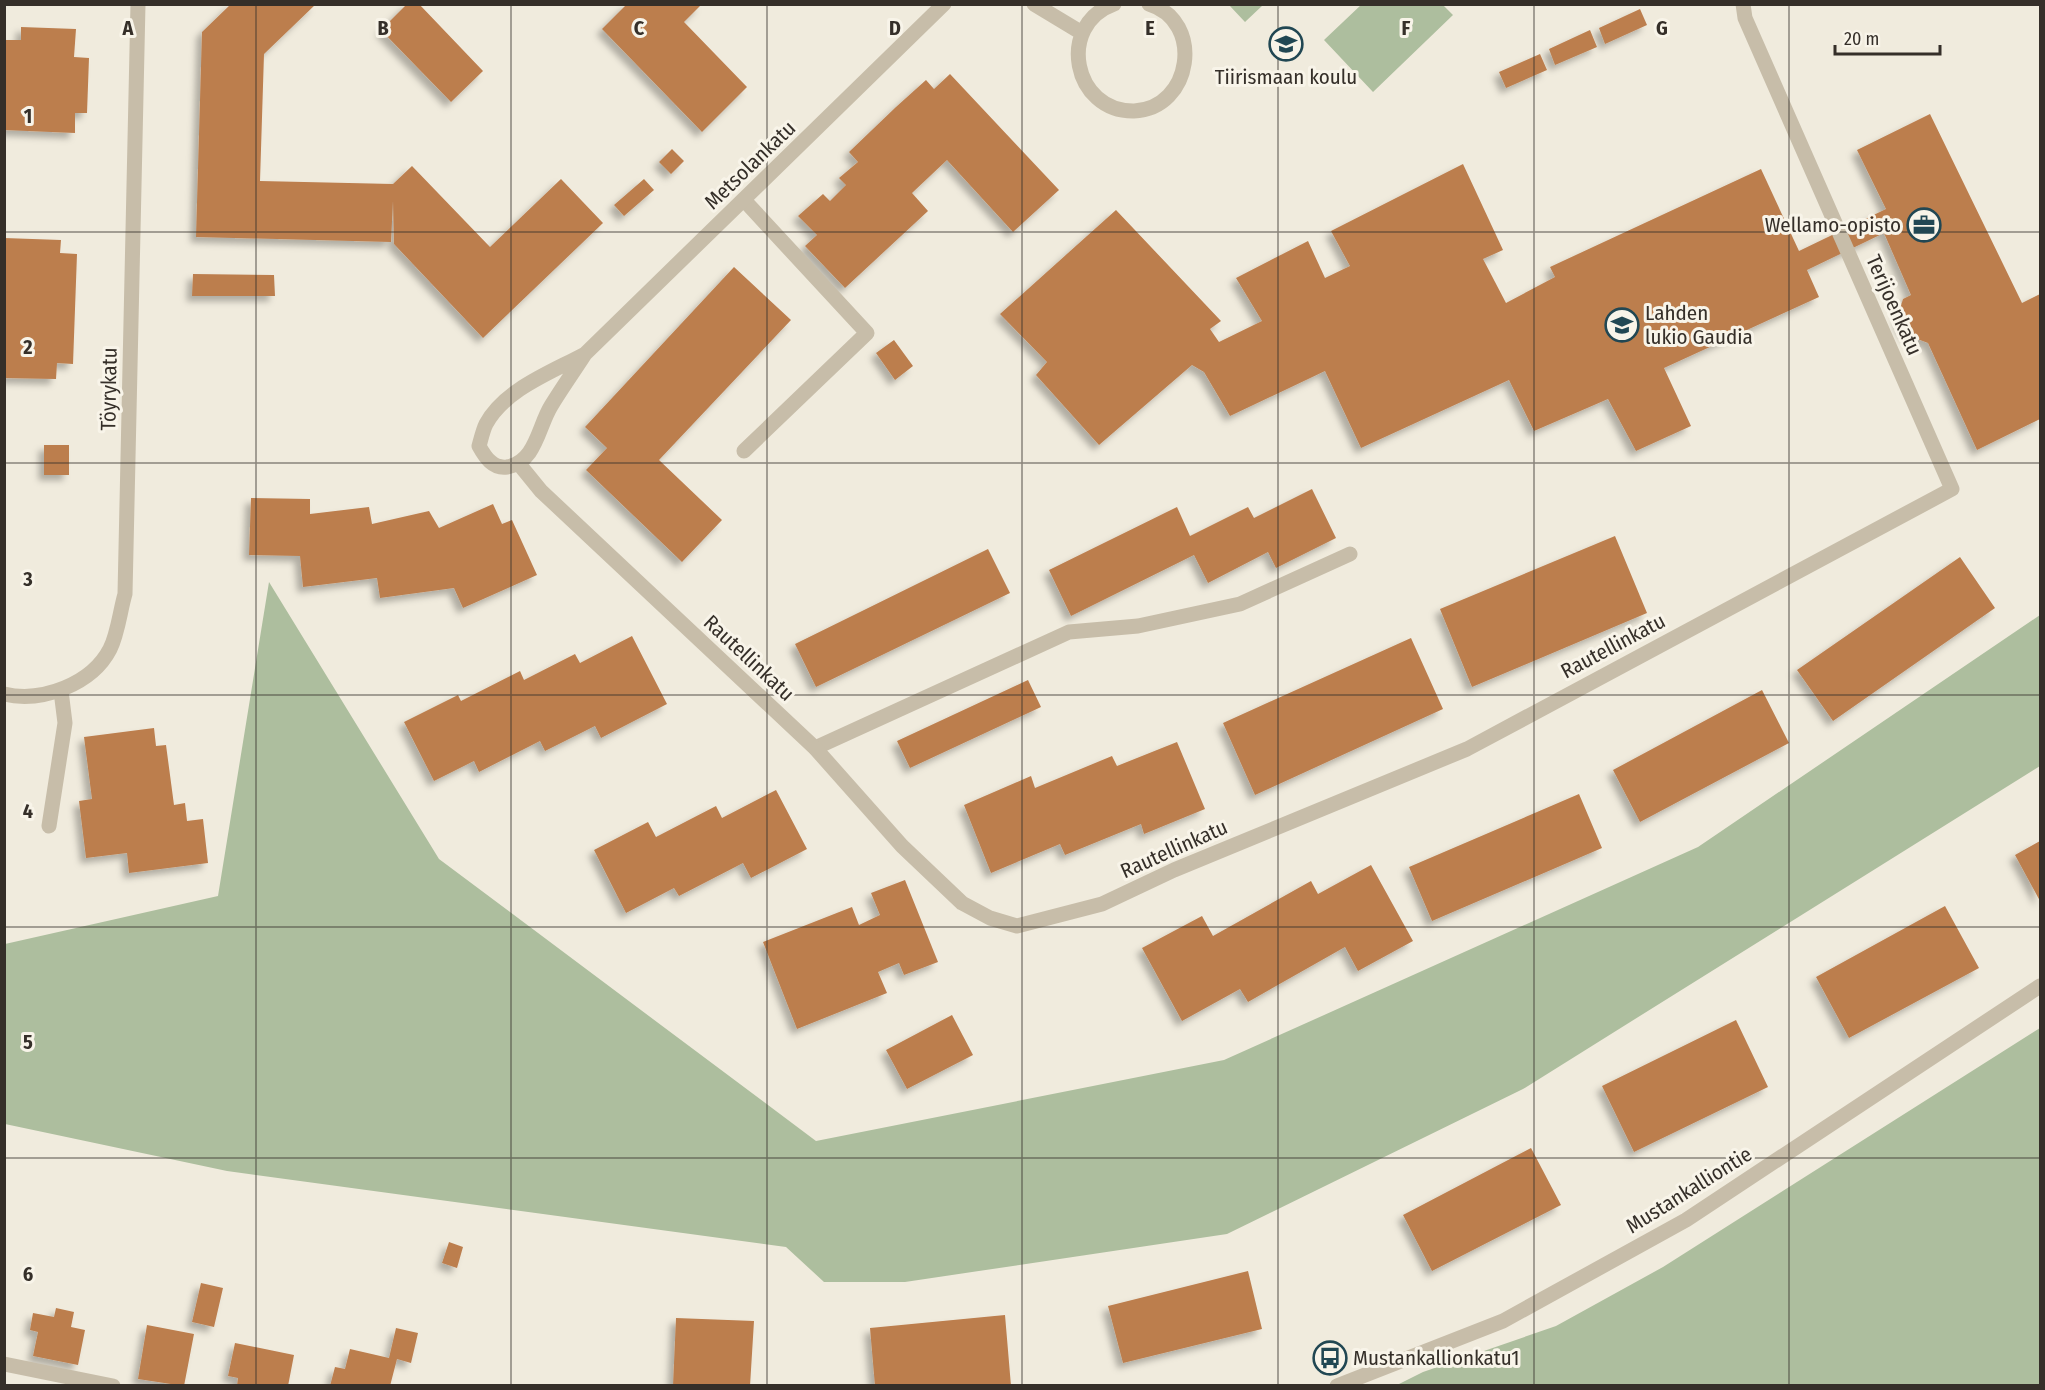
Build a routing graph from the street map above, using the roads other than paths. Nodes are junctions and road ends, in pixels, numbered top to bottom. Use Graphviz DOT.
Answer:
graph roads {
  1 [pos="138,4"];
  2 [pos="944,4"];
  3 [pos="1034,4"];
  4 [pos="1114,4"];
  5 [pos="1149,4"];
  6 [pos="1743,4"];
  7 [pos="1082,33"];
  8 [pos="744,200"];
  9 [pos="585,354"];
  10 [pos="744,452"];
  11 [pos="519,464"];
  12 [pos="1952,489"];
  13 [pos="1350,554"];
  14 [pos="61,691"];
  15 [pos="4,694"];
  16 [pos="815,748"];
  17 [pos="50,826"];
  18 [pos="2040,986"];
  19 [pos="4,1364"];
  20 [pos="113,1386"];
  21 [pos="1337,1386"];
  1 -- 14 [label="street, Töyrykatu"];
  2 -- 8 [label="street, Metsolankatu"];
  3 -- 7 [label="street"];
  4 -- 7 [label="street"];
  5 -- 7 [label="street"];
  6 -- 12 [label="street, Terijoenkatu"];
  8 -- 9 [label="street, Metsolankatu"];
  8 -- 10 [label="street"];
  9 -- 11 [label="street, Metsolankatu"];
  9 -- 11 [label="street, Metsolankatu"];
  11 -- 16 [label="street, Rautellinkatu"];
  12 -- 16 [label="street, Rautellinkatu"];
  13 -- 16 [label="street"];
  14 -- 15 [label="street, Töyrykatu"];
  14 -- 17 [label="street"];
  18 -- 21 [label="street, Mustankalliontie"];
  19 -- 20 [label="street"];
}
